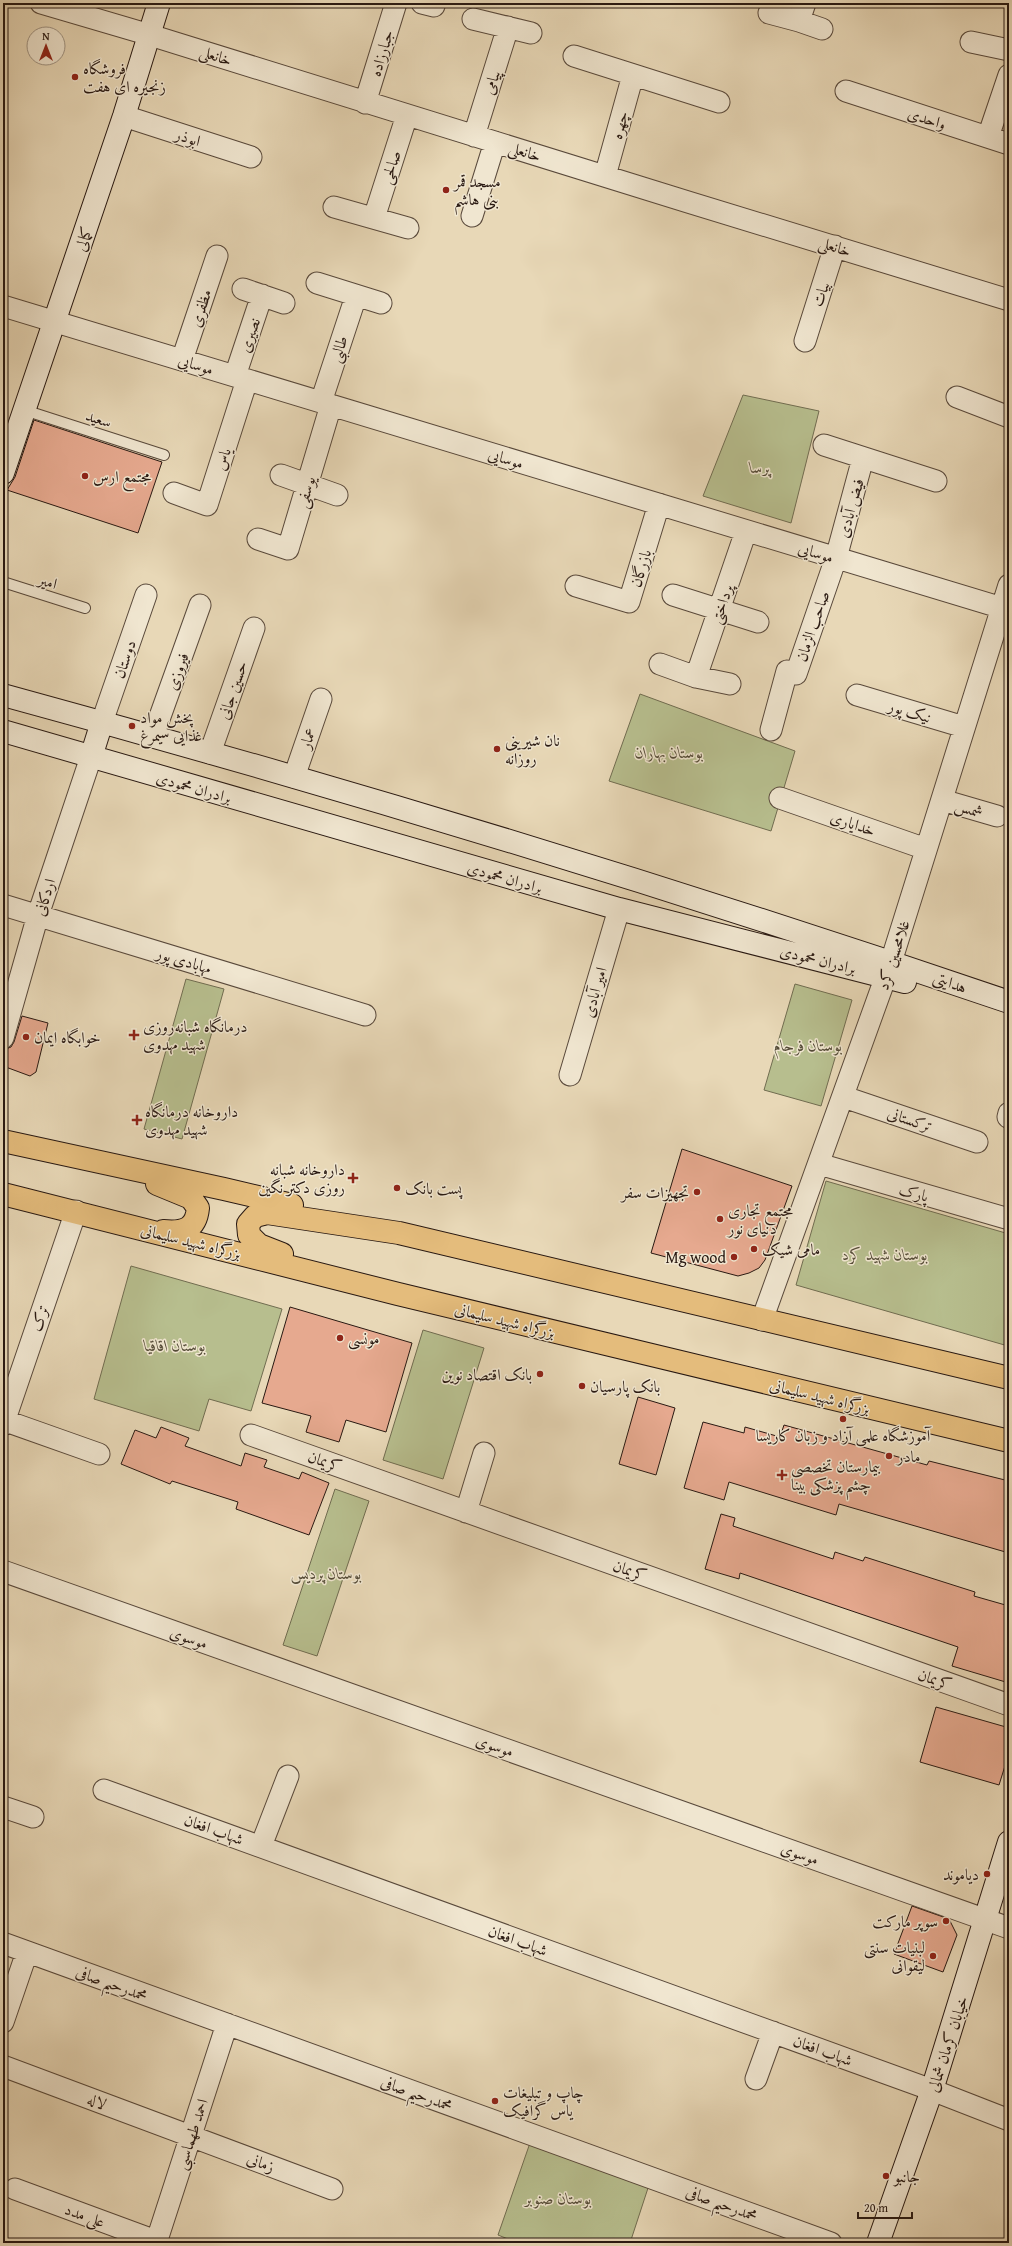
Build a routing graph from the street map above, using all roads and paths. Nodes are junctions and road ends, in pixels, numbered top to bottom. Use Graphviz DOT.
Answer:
graph roads {
  1 [pos="41,3"];
  2 [pos="159,3"];
  3 [pos="396,3"];
  4 [pos="802,12"];
  5 [pos="769,13"];
  6 [pos="473,19"];
  7 [pos="508,27"];
  8 [pos="822,29"];
  9 [pos="531,33"];
  10 [pos="150,35"];
  11 [pos="971,42"];
  12 [pos="1009,50"];
  13 [pos="574,56"];
  14 [pos="633,75"];
  15 [pos="1009,75"];
  16 [pos="846,91"];
  17 [pos="719,102"];
  18 [pos="365,103"];
  19 [pos="407,115"];
  20 [pos="124,116"];
  21 [pos="474,136"];
  22 [pos="988,137"];
  23 [pos="494,142"];
  24 [pos="1009,144"];
  25 [pos="251,157"];
  26 [pos="605,176"];
  27 [pos="334,207"];
  28 [pos="472,216"];
  29 [pos="374,218"];
  30 [pos="408,228"];
  31 [pos="835,246"];
  32 [pos="217,256"];
  33 [pos="317,283"];
  34 [pos="242,289"];
  35 [pos="262,295"];
  36 [pos="356,296"];
  37 [pos="1009,300"];
  38 [pos="284,303"];
  39 [pos="380,303"];
  40 [pos="3,306"];
  41 [pos="54,321"];
  42 [pos="805,341"];
  43 [pos="182,360"];
  44 [pos="241,378"];
  45 [pos="957,397"];
  46 [pos="326,403"];
  47 [pos="24,410"];
  48 [pos="1009,417"];
  49 [pos="824,445"];
  50 [pos="164,455"];
  51 [pos="863,458"];
  52 [pos="3,473"];
  53 [pos="281,475"];
  54 [pos="936,481"];
  55 [pos="307,485"];
  56 [pos="174,494"];
  57 [pos="337,495"];
  58 [pos="659,504"];
  59 [pos="746,531"];
  60 [pos="258,539"];
  61 [pos="836,558"];
  62 [pos="3,582"];
  63 [pos="1009,585"];
  64 [pos="576,586"];
  65 [pos="673,594"];
  66 [pos="146,595"];
  67 [pos="200,605"];
  68 [pos="85,608"];
  69 [pos="720,609"];
  70 [pos="1005,609"];
  71 [pos="758,622"];
  72 [pos="254,628"];
  73 [pos="660,664"];
  74 [pos="696,677"];
  75 [pos="730,684"];
  76 [pos="3,695"];
  77 [pos="857,695"];
  78 [pos="321,699"];
  79 [pos="102,722"];
  80 [pos="964,727"];
  81 [pos="770,730"];
  82 [pos="3,731"];
  83 [pos="153,736"];
  84 [pos="210,753"];
  85 [pos="91,758"];
  86 [pos="294,777"];
  87 [pos="780,798"];
  88 [pos="942,800"];
  89 [pos="997,816"];
  90 [pos="926,849"];
  91 [pos="3,905"];
  92 [pos="619,909"];
  93 [pos="38,915"];
  94 [pos="889,969"];
  95 [pos="1009,1002"];
  96 [pos="365,1015"];
  97 [pos="1009,1015"];
  98 [pos="3,1038"];
  99 [pos="570,1075"];
  100 [pos="844,1097"];
  101 [pos="3,1140"];
  102 [pos="977,1142"];
  103 [pos="92,1159"];
  104 [pos="819,1164"];
  105 [pos="3,1194"];
  106 [pos="84,1213"];
  107 [pos="1009,1219"];
  108 [pos="399,1232"];
  109 [pos="398,1294"];
  110 [pos="762,1320"];
  111 [pos="1009,1378"];
  112 [pos="4,1422"];
  113 [pos="251,1435"];
  114 [pos="1009,1441"];
  115 [pos="484,1453"];
  116 [pos="99,1454"];
  117 [pos="466,1512"];
  118 [pos="3,1571"];
  119 [pos="1009,1705"];
  120 [pos="288,1776"];
  121 [pos="104,1790"];
  122 [pos="3,1807"];
  123 [pos="33,1817"];
  124 [pos="1009,1842"];
  125 [pos="261,1846"];
  126 [pos="986,1919"];
  127 [pos="1009,1928"];
  128 [pos="3,1943"];
  129 [pos="27,1952"];
  130 [pos="3,2022"];
  131 [pos="227,2024"];
  132 [pos="773,2032"];
  133 [pos="3,2066"];
  134 [pos="756,2079"];
  135 [pos="932,2090"];
  136 [pos="1009,2120"];
  137 [pos="191,2136"];
  138 [pos="15,2189"];
  139 [pos="332,2189"];
  140 [pos="156,2242"];
  141 [pos="831,2243"];
  142 [pos="878,2243"];
  1 -- 10 [label="street, خانعلی"];
  2 -- 10 [label="main road, کمالی"];
  3 -- 18 [label="street, جبارزاده"];
  4 -- 5 [label="street"];
  4 -- 8 [label="street"];
  6 -- 7 [label="street"];
  7 -- 9 [label="street"];
  7 -- 21 [label="street, پیامی"];
  10 -- 18 [label="street, خانعلی"];
  10 -- 20 [label="main road, کمالی"];
  11 -- 12 [label="street"];
  13 -- 14 [label="street"];
  14 -- 17 [label="street"];
  14 -- 26 [label="street, چهره"];
  15 -- 22 [label="street"];
  16 -- 22 [label="street, واحدی"];
  18 -- 19 [label="street, خانعلی"];
  19 -- 21 [label="street, خانعلی"];
  19 -- 29 [label="street, صالحی"];
  20 -- 25 [label="street, ابوذر"];
  20 -- 41 [label="main road, کمالی"];
  21 -- 23 [label="street, خانعلی"];
  22 -- 24 [label="street, واحدی"];
  23 -- 26 [label="street, خانعلی"];
  23 -- 28 [label="street"];
  26 -- 31 [label="street, خانعلی"];
  27 -- 29 [label="street"];
  29 -- 30 [label="street"];
  31 -- 37 [label="street, خانعلی"];
  31 -- 42 [label="street, بیات"];
  32 -- 43 [label="street, مظفری"];
  33 -- 36 [label="street"];
  34 -- 35 [label="street"];
  35 -- 38 [label="street"];
  35 -- 44 [label="street, نصیری"];
  36 -- 39 [label="street"];
  36 -- 46 [label="street, طالبی"];
  40 -- 41 [label="street, موسایی"];
  41 -- 43 [label="street, موسایی"];
  41 -- 47 [label="main road, کمالی"];
  43 -- 44 [label="street, موسایی"];
  44 -- 46 [label="street, موسایی"];
  44 -- 56 [label="street, یاس"];
  45 -- 48 [label="street"];
  46 -- 55 [label="street, یوسفی"];
  46 -- 58 [label="street, موسایی"];
  47 -- 50 [label="lane, سعید"];
  47 -- 52 [label="main road, کمالی"];
  49 -- 51 [label="street"];
  51 -- 54 [label="street"];
  51 -- 61 [label="street, فیض آبادی"];
  53 -- 55 [label="street"];
  55 -- 57 [label="street"];
  55 -- 60 [label="street, یوسفی"];
  58 -- 59 [label="street, موسایی"];
  58 -- 64 [label="street, بازرگان"];
  59 -- 61 [label="street, موسایی"];
  59 -- 69 [label="street, پرداختی"];
  61 -- 70 [label="street, موسایی"];
  61 -- 81 [label="street, صاحب الزمان"];
  62 -- 68 [label="lane, امیر"];
  63 -- 70 [label="street, غلامحسین کرد"];
  65 -- 69 [label="street"];
  66 -- 79 [label="street, دوستان"];
  67 -- 83 [label="street, فیروزی"];
  69 -- 71 [label="street"];
  69 -- 74 [label="street, پرداختی"];
  70 -- 80 [label="street, غلامحسین کرد"];
  72 -- 84 [label="street, حسین جانی"];
  73 -- 74 [label="street"];
  74 -- 75 [label="street"];
  76 -- 79 [label="main road, برادران محمودی"];
  77 -- 80 [label="street, نیک پور"];
  78 -- 86 [label="street, عمار"];
  79 -- 83 [label="main road, برادران محمودی"];
  79 -- 85 [label="main road"];
  80 -- 88 [label="street, غلامحسین کرد"];
  82 -- 85 [label="main road, برادران محمودی"];
  83 -- 84 [label="main road, برادران محمودی"];
  84 -- 86 [label="main road, برادران محمودی"];
  85 -- 92 [label="main road, برادران محمودی"];
  85 -- 93 [label="street, اردکانی"];
  86 -- 94 [label="main road, برادران محمودی"];
  87 -- 90 [label="street, خدایاری"];
  88 -- 89 [label="street, شمس"];
  88 -- 90 [label="street, غلامحسین کرد"];
  90 -- 94 [label="street, غلامحسین کرد"];
  91 -- 93 [label="street, مهابادی پور"];
  92 -- 94 [label="main road, برادران محمودی"];
  92 -- 99 [label="street, امیر آبادی"];
  93 -- 96 [label="street, مهابادی پور"];
  93 -- 98 [label="street, اردکانی"];
  94 -- 95 [label="main road, هدایتی"];
  94 -- 97 [label="main road, برادران محمودی"];
  94 -- 100 [label="street, غلامحسین کرد"];
  100 -- 102 [label="street, ترکستانی"];
  100 -- 104 [label="street, غلامحسین کرد"];
  101 -- 103 [label="highway"];
  103 -- 106 [label="highway"];
  103 -- 108 [label="highway"];
  104 -- 107 [label="street, پارک"];
  104 -- 110 [label="street, غلامحسین کرد"];
  105 -- 106 [label="highway, بزرگراه شهید سلیمانی"];
  106 -- 109 [label="highway, بزرگراه شهید سلیمانی"];
  106 -- 112 [label="street, ترک"];
  108 -- 109 [label="highway"];
  108 -- 110 [label="highway"];
  109 -- 114 [label="highway, بزرگراه شهید سلیمانی"];
  110 -- 111 [label="highway"];
  112 -- 116 [label="street"];
  113 -- 117 [label="street, کریمان"];
  115 -- 117 [label="street"];
  117 -- 119 [label="street, کریمان"];
  118 -- 126 [label="street, موسوی"];
  120 -- 125 [label="street"];
  121 -- 125 [label="street, شهاب افغان"];
  122 -- 123 [label="street"];
  124 -- 126 [label="main road, خیابان کرمان شمالی"];
  125 -- 132 [label="street, شهاب افغان"];
  126 -- 127 [label="street, موسوی"];
  126 -- 135 [label="main road, خیابان کرمان شمالی"];
  128 -- 129 [label="street, محمدرحیم صافی"];
  129 -- 130 [label="street"];
  129 -- 131 [label="street, محمدرحیم صافی"];
  131 -- 137 [label="street, احمد طهماسبی"];
  131 -- 141 [label="street, محمدرحیم صافی"];
  132 -- 134 [label="street"];
  132 -- 135 [label="street, شهاب افغان"];
  133 -- 137 [label="street, لاله"];
  135 -- 136 [label="street, شهاب افغان"];
  135 -- 142 [label="main road, خیابان کرمان شمالی"];
  137 -- 139 [label="street, زمانی"];
  137 -- 140 [label="street, احمد طهماسبی"];
  138 -- 140 [label="street, علی مدد"];
}
